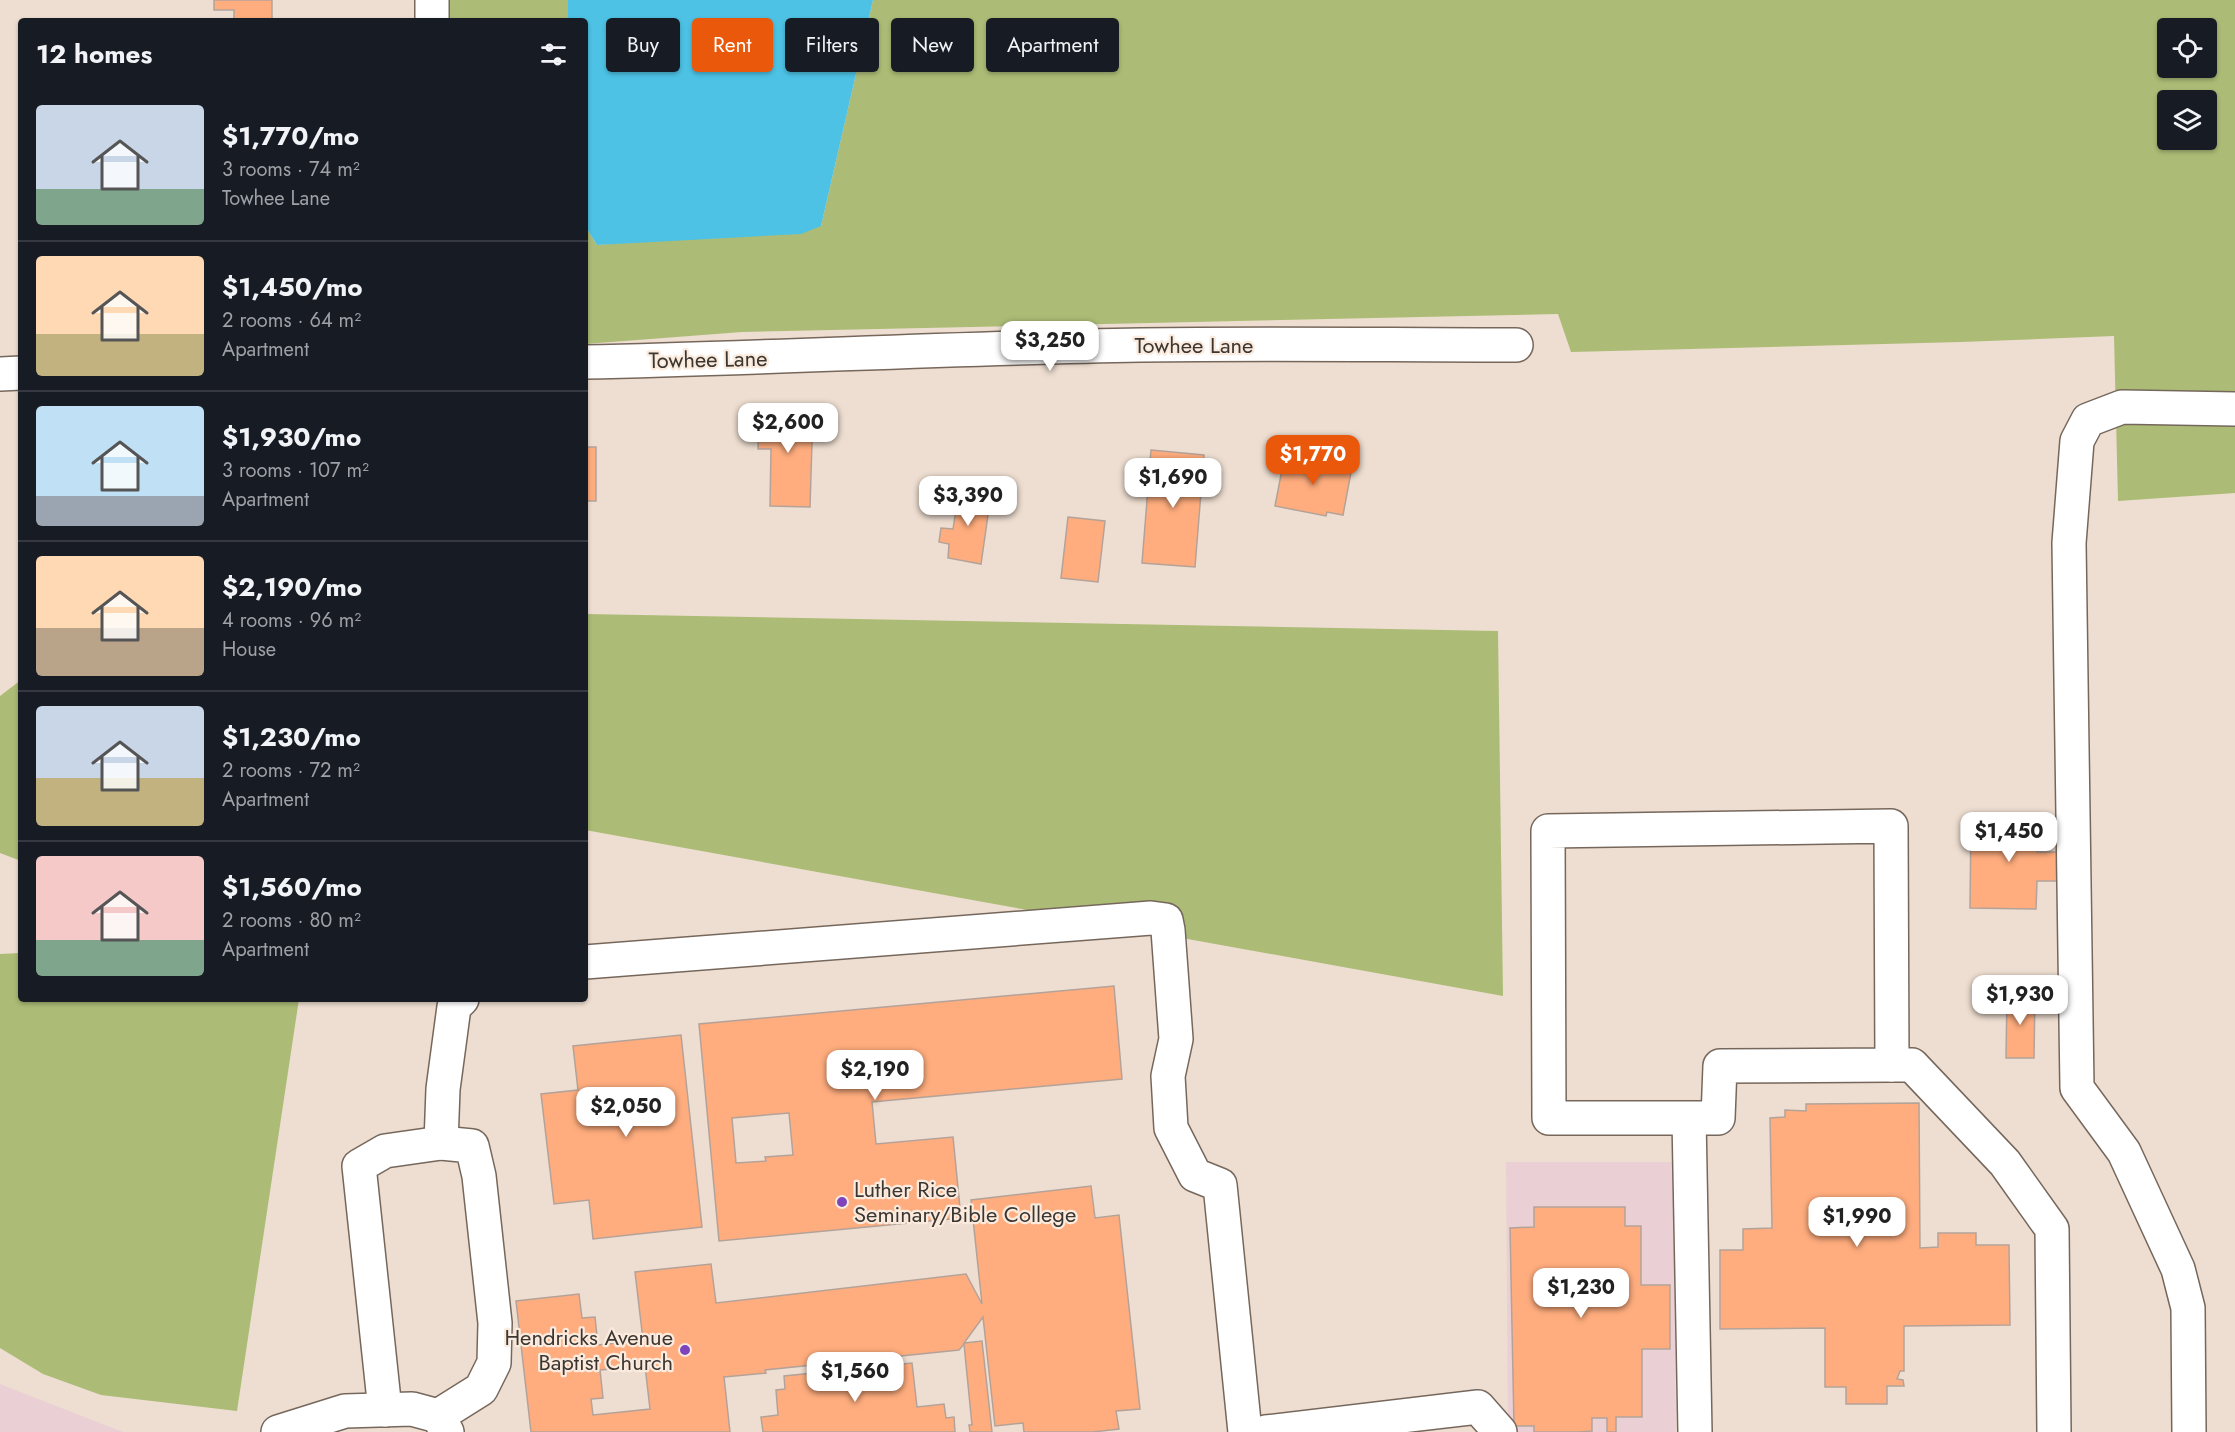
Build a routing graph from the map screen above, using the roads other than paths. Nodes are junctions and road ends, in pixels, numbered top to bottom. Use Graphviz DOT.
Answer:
graph roads {
  1 [pos="432,0"];
  2 [pos="432,18"];
  3 [pos="1516,345"];
  4 [pos="588,362"];
  5 [pos="18,373"];
  6 [pos="0,374"];
  7 [pos="2235,409"];
  8 [pos="588,962"];
  9 [pos="459,1002"];
  10 [pos="1892,1065"];
  11 [pos="1689,1118"];
  12 [pos="441,1143"];
  13 [pos="385,1410"];
  14 [pos="442,1424"];
  15 [pos="278,1432"];
  16 [pos="1245,1432"];
  17 [pos="1266,1432"];
  18 [pos="1500,1432"];
  19 [pos="1695,1432"];
  20 [pos="2054,1432"];
  21 [pos="2189,1432"];
  1 -- 2 [label="street"];
  3 -- 4 [label="street, Towhee Lane"];
  5 -- 6 [label="street"];
  7 -- 21 [label="street"];
  8 -- 16 [label="street"];
  9 -- 12 [label="street"];
  10 -- 11 [label="street"];
  10 -- 11 [label="street"];
  10 -- 20 [label="street"];
  11 -- 19 [label="street"];
  12 -- 13 [label="street"];
  12 -- 14 [label="street"];
  13 -- 14 [label="street"];
  13 -- 15 [label="street"];
  17 -- 18 [label="street"];
}
